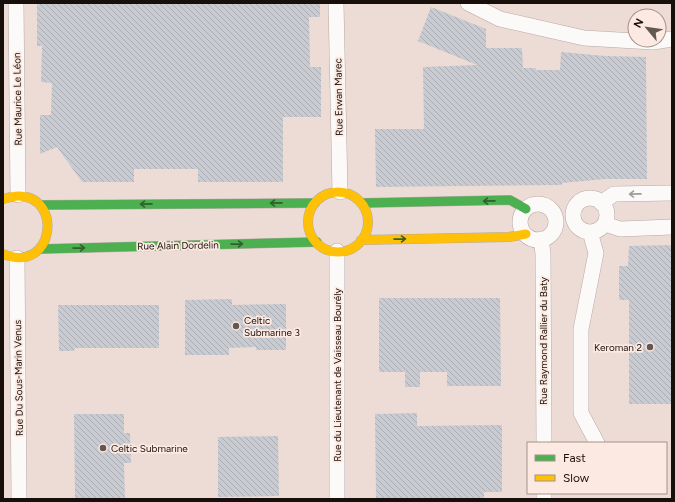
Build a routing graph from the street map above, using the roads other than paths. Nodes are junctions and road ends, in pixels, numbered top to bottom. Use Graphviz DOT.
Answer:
graph roads {
  1 [pos="16,3"];
  2 [pos="336,3"];
  3 [pos="468,3"];
  4 [pos="672,39"];
  5 [pos="340,192"];
  6 [pos="672,193"];
  7 [pos="18,195"];
  8 [pos="3,199"];
  9 [pos="315,203"];
  10 [pos="601,203"];
  11 [pos="362,204"];
  12 [pos="41,205"];
  13 [pos="578,205"];
  14 [pos="550,208"];
  15 [pos="526,209"];
  16 [pos="605,224"];
  17 [pos="672,227"];
  18 [pos="585,230"];
  19 [pos="526,234"];
  20 [pos="547,236"];
  21 [pos="362,240"];
  22 [pos="317,242"];
  23 [pos="40,249"];
  24 [pos="337,251"];
  25 [pos="10,256"];
  26 [pos="544,442"];
  27 [pos="596,442"];
  28 [pos="19,499"];
  29 [pos="337,499"];
  1 -- 7 [label="street, Rue Maurice Le Léon"];
  2 -- 5 [label="street, Rue Erwan Marec"];
  3 -- 4 [label="street"];
  5 -- 9 [label="street"];
  5 -- 11 [label="street"];
  6 -- 10 [label="street, one-way"];
  7 -- 8 [label="street"];
  7 -- 12 [label="street"];
  9 -- 12 [label="street, one-way"];
  9 -- 22 [label="street"];
  10 -- 13 [label="street"];
  10 -- 16 [label="street"];
  15 -- 11 [label="street, one-way"];
  11 -- 21 [label="street"];
  12 -- 23 [label="street"];
  13 -- 14 [label="street"];
  13 -- 18 [label="street"];
  14 -- 15 [label="street"];
  14 -- 20 [label="street"];
  15 -- 19 [label="street"];
  16 -- 17 [label="street"];
  16 -- 18 [label="street"];
  18 -- 20 [label="street"];
  18 -- 27 [label="street"];
  19 -- 20 [label="street"];
  21 -- 19 [label="street, one-way"];
  20 -- 26 [label="street, Rue Raymond Rallier du Baty"];
  21 -- 24 [label="street"];
  23 -- 22 [label="street, Rue Alain Dordelin, one-way"];
  22 -- 24 [label="street, Rue Alain Dordelin"];
  23 -- 25 [label="street, Rue Alain Dordelin"];
  24 -- 29 [label="street, Rue du Lieutenant de Vaisseau Bourély"];
  25 -- 28 [label="street, Rue Du Sous-Marin Venus"];
}
